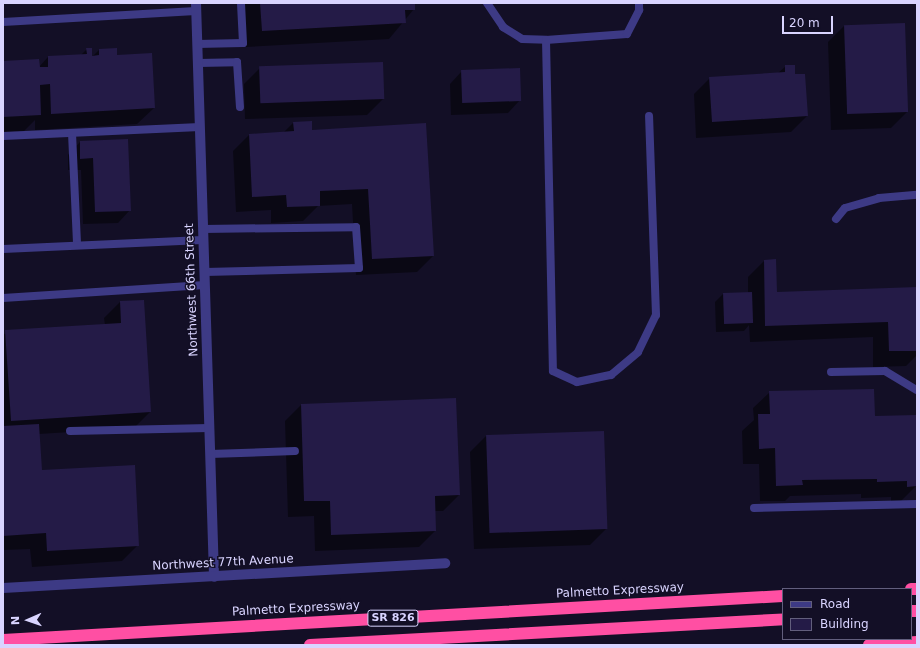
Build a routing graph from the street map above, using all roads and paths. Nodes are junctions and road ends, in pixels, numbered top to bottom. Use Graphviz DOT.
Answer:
graph roads {
  1 [pos="241,3"];
  2 [pos="487,3"];
  3 [pos="639,3"];
  4 [pos="196,7"];
  5 [pos="3,22"];
  6 [pos="546,40"];
  7 [pos="197,44"];
  8 [pos="198,63"];
  9 [pos="240,106"];
  10 [pos="649,116"];
  11 [pos="200,127"];
  12 [pos="72,133"];
  13 [pos="3,136"];
  14 [pos="917,195"];
  15 [pos="836,219"];
  16 [pos="203,229"];
  17 [pos="203,240"];
  18 [pos="77,245"];
  19 [pos="3,248"];
  20 [pos="204,272"];
  21 [pos="205,285"];
  22 [pos="3,298"];
  23 [pos="831,372"];
  24 [pos="917,390"];
  25 [pos="209,428"];
  26 [pos="70,431"];
  27 [pos="295,452"];
  28 [pos="210,454"];
  29 [pos="917,504"];
  30 [pos="754,508"];
  31 [pos="445,563"];
  32 [pos="214,577"];
  33 [pos="3,588"];
  34 [pos="782,596"];
  35 [pos="782,619"];
  36 [pos="3,640"];
  37 [pos="917,642"];
  38 [pos="310,645"];
  39 [pos="869,645"];
  1 -- 7 [label="lane"];
  2 -- 6 [label="lane"];
  3 -- 6 [label="lane"];
  4 -- 5 [label="lane"];
  4 -- 7 [label="street, Northwest 66th Street"];
  6 -- 10 [label="lane"];
  7 -- 8 [label="street, Northwest 66th Street"];
  8 -- 9 [label="lane"];
  8 -- 11 [label="street, Northwest 66th Street"];
  11 -- 12 [label="lane"];
  11 -- 16 [label="street, Northwest 66th Street"];
  12 -- 13 [label="lane"];
  12 -- 18 [label="lane"];
  14 -- 15 [label="lane"];
  16 -- 17 [label="street, Northwest 66th Street"];
  16 -- 20 [label="lane"];
  17 -- 18 [label="lane"];
  17 -- 20 [label="street, Northwest 66th Street"];
  18 -- 19 [label="lane"];
  20 -- 21 [label="street, Northwest 66th Street"];
  21 -- 22 [label="lane"];
  21 -- 25 [label="street, Northwest 66th Street"];
  23 -- 24 [label="lane"];
  25 -- 26 [label="lane"];
  25 -- 28 [label="street, Northwest 66th Street"];
  27 -- 28 [label="lane"];
  28 -- 32 [label="street, Northwest 66th Street"];
  29 -- 30 [label="lane"];
  31 -- 32 [label="street, Northwest 77th Avenue"];
  32 -- 33 [label="street, Northwest 77th Avenue"];
  34 -- 36 [label="highway, Palmetto Expressway / SR 826"];
  35 -- 38 [label="highway"];
  37 -- 39 [label="highway"];
}
